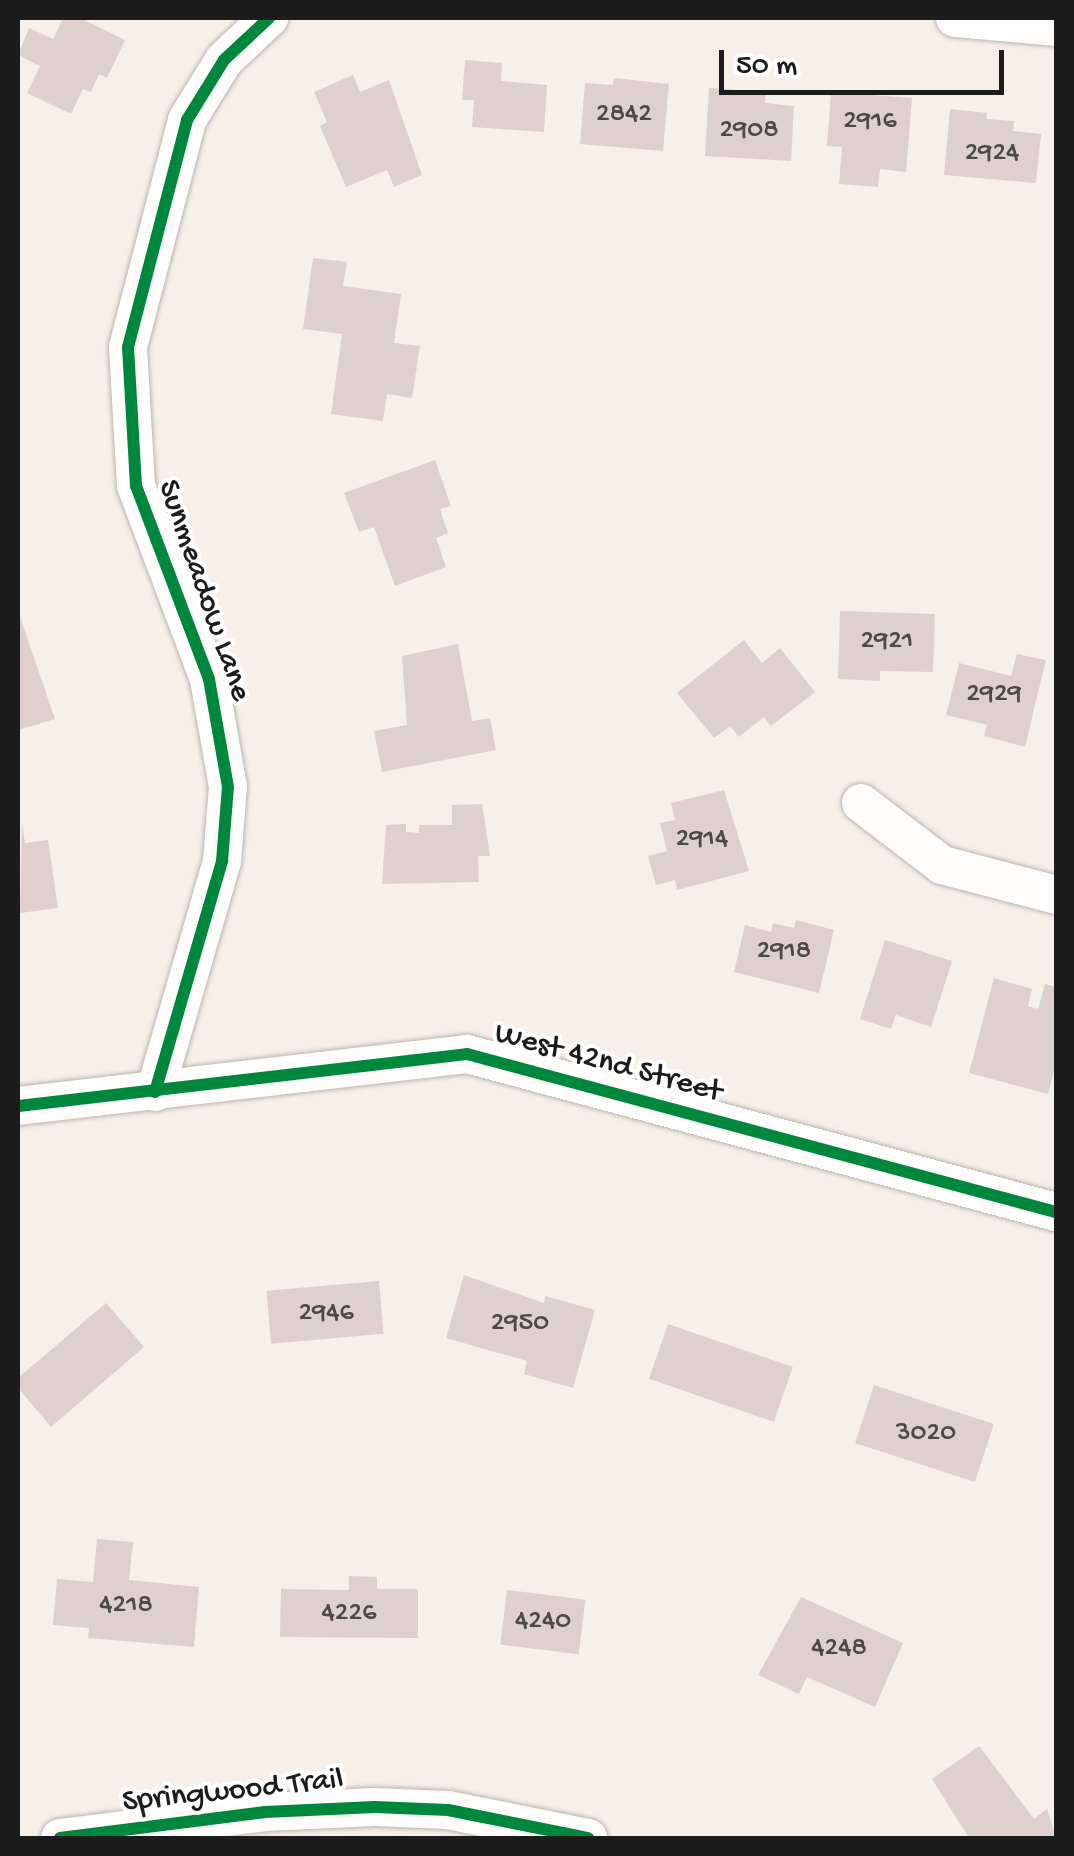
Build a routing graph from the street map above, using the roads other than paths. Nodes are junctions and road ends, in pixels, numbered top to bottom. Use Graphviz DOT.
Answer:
graph roads {
  1 [pos="269,18"];
  2 [pos="954,18"];
  3 [pos="1056,27"];
  4 [pos="861,803"];
  5 [pos="1056,895"];
  6 [pos="155,1092"];
  7 [pos="18,1106"];
  8 [pos="1056,1212"];
  9 [pos="60,1838"];
  10 [pos="588,1838"];
  1 -- 6 [label="street, Sunmeadow Lane"];
  2 -- 3 [label="street"];
  4 -- 5 [label="street"];
  6 -- 7 [label="street, West 42nd Street"];
  6 -- 8 [label="street, West 42nd Street"];
  9 -- 10 [label="street, Springwood Trail"];
}
